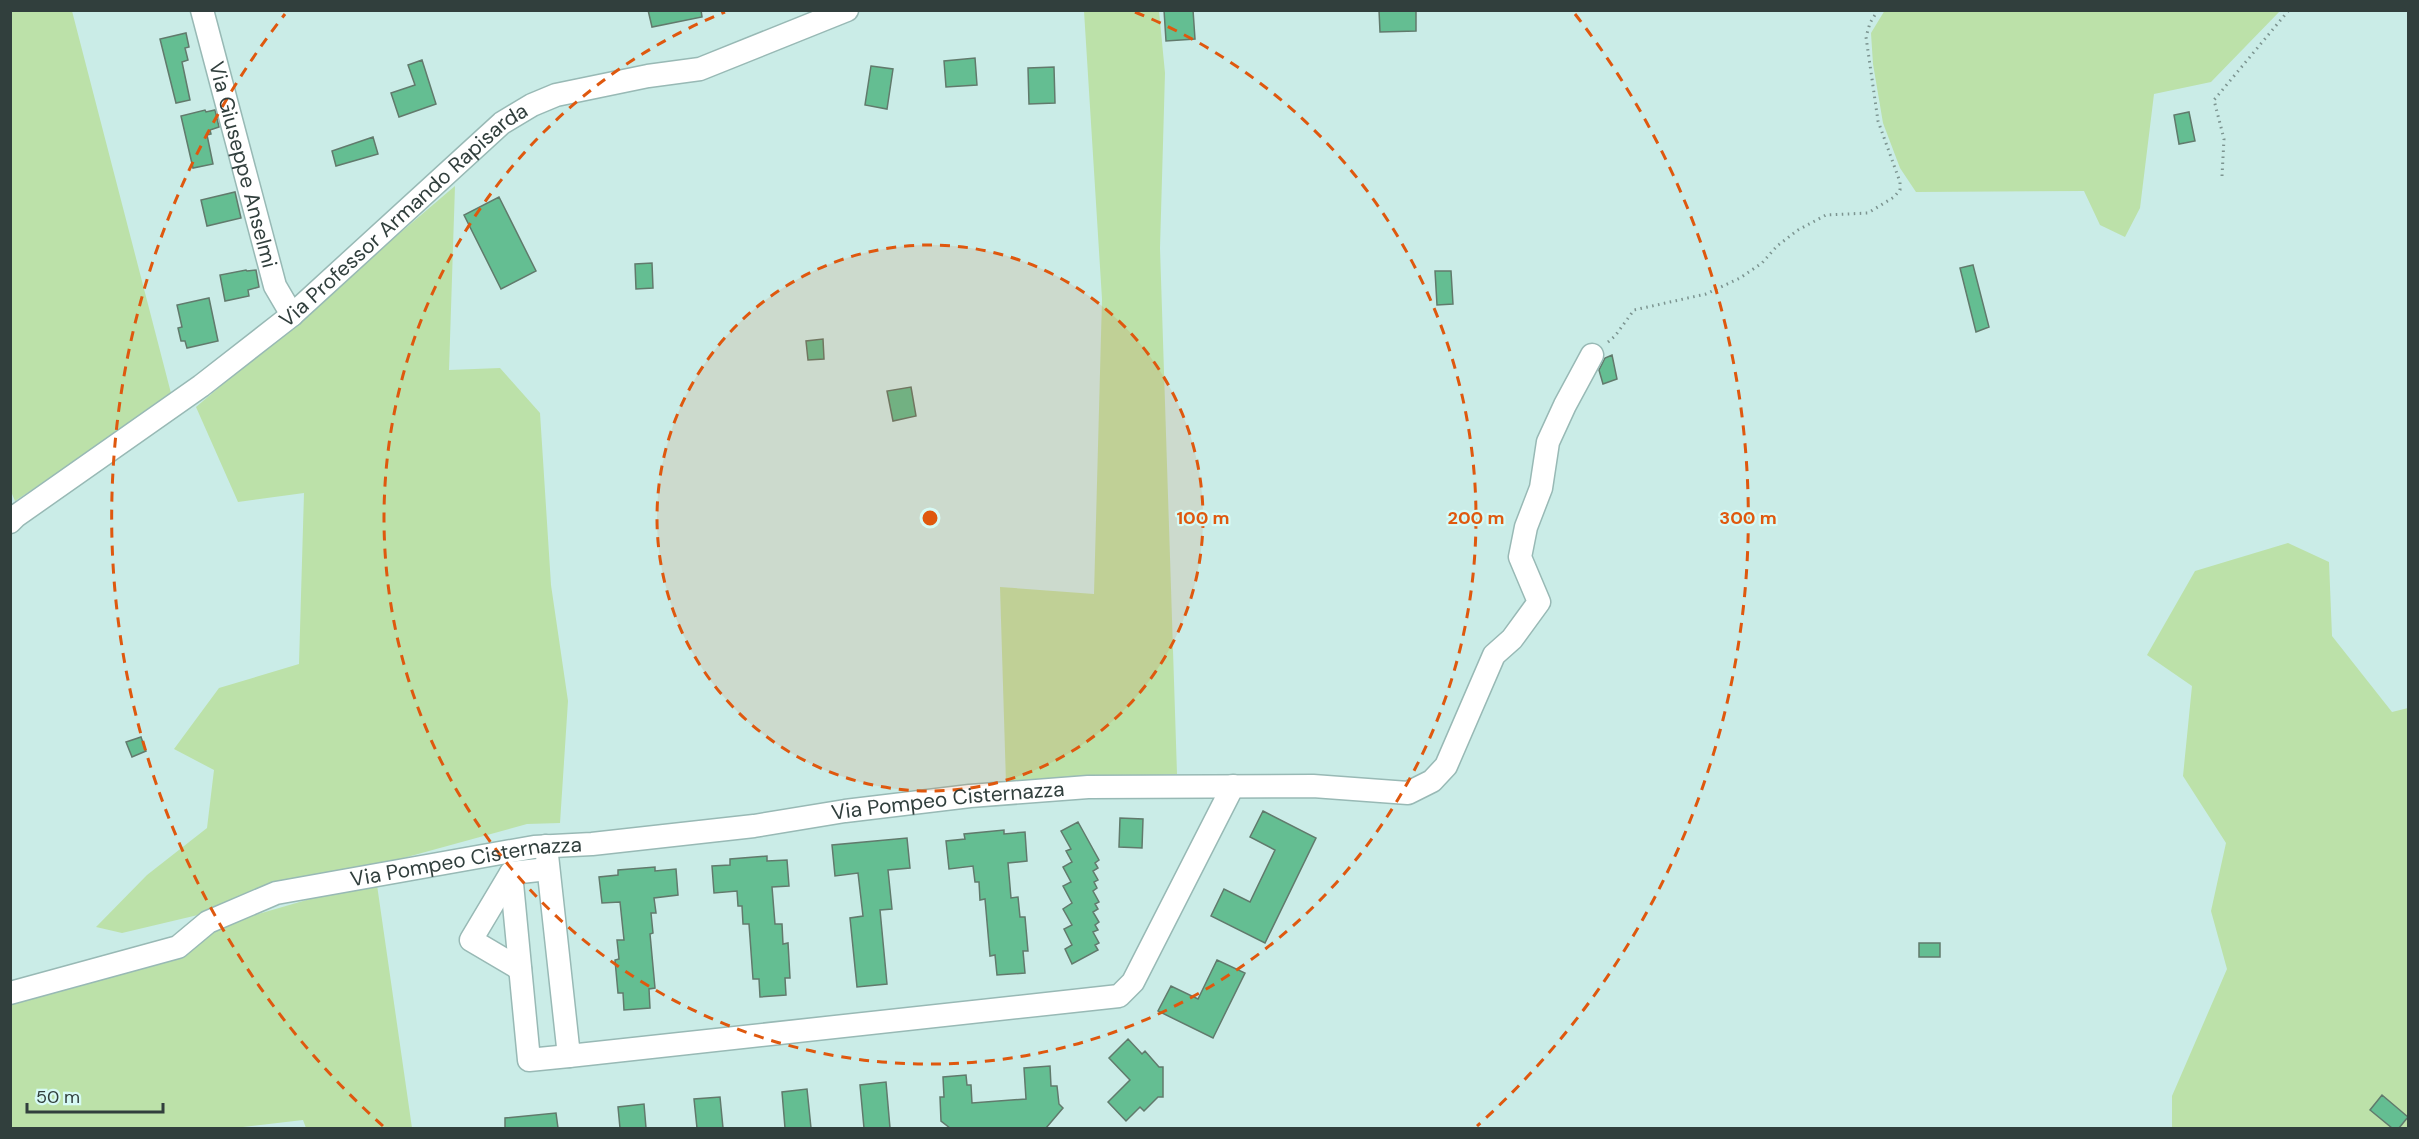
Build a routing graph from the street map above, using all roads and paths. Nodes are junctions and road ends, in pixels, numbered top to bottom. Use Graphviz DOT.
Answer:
graph roads {
  1 [pos="202,10"];
  2 [pos="847,10"];
  3 [pos="1878,10"];
  4 [pos="2289,10"];
  5 [pos="2222,176"];
  6 [pos="292,315"];
  7 [pos="1592,355"];
  8 [pos="10,522"];
  9 [pos="1233,786"];
  10 [pos="546,846"];
  11 [pos="548,869"];
  12 [pos="511,873"];
  13 [pos="520,969"];
  14 [pos="10,993"];
  15 [pos="570,1056"];
  1 -- 6 [label="street, Via Giuseppe Anselmi"];
  2 -- 6 [label="street, Via Professor Armando Rapisarda"];
  3 -- 7 [label="path"];
  4 -- 5 [label="path"];
  6 -- 8 [label="street, Via Professor Armando Rapisarda"];
  7 -- 9 [label="street, Via Pompeo Cisternazza"];
  9 -- 10 [label="street, Via Pompeo Cisternazza"];
  9 -- 15 [label="street"];
  10 -- 11 [label="street"];
  10 -- 14 [label="street, Via Pompeo Cisternazza"];
  11 -- 12 [label="street"];
  11 -- 15 [label="street"];
  12 -- 13 [label="street"];
  12 -- 13 [label="street"];
  13 -- 15 [label="street"];
}
